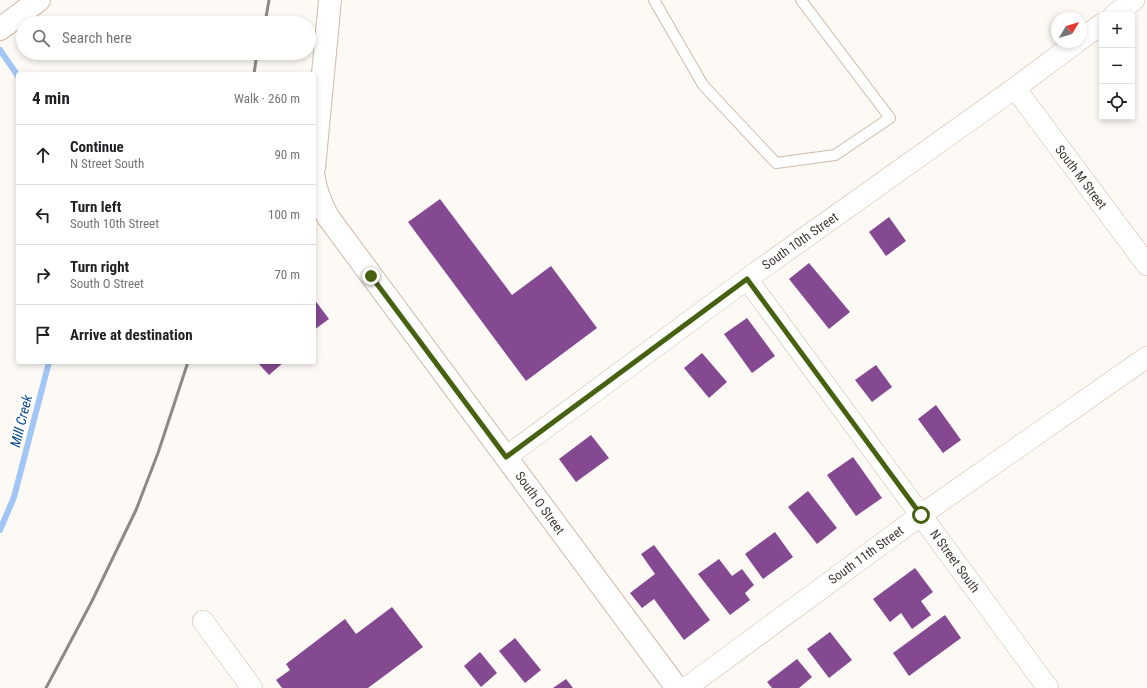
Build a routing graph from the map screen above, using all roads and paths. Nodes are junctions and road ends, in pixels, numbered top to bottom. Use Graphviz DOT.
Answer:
graph roads {
  1 [pos="330,0"];
  2 [pos="654,0"];
  3 [pos="801,0"];
  4 [pos="1134,0"];
  5 [pos="33,4"];
  6 [pos="1118,12"];
  7 [pos="17,16"];
  8 [pos="16,17"];
  9 [pos="1099,26"];
  10 [pos="0,29"];
  11 [pos="1087,35"];
  12 [pos="1069,48"];
  13 [pos="1015,88"];
  14 [pos="316,147"];
  15 [pos="316,189"];
  16 [pos="1147,266"];
  17 [pos="747,279"];
  18 [pos="1147,357"];
  19 [pos="506,457"];
  20 [pos="921,515"];
  21 [pos="203,621"];
  22 [pos="252,688"];
  23 [pos="677,688"];
  24 [pos="686,688"];
  25 [pos="1048,688"];
  1 -- 14 [label="street"];
  2 -- 3 [label="lane"];
  4 -- 6 [label="street"];
  5 -- 7 [label="street"];
  8 -- 10 [label="street"];
  9 -- 11 [label="street"];
  12 -- 13 [label="street, South 10th Street"];
  13 -- 16 [label="street, South M Street"];
  13 -- 17 [label="street, South 10th Street"];
  15 -- 19 [label="street, South O Street"];
  17 -- 19 [label="street, South 10th Street"];
  17 -- 20 [label="street, N Street South"];
  18 -- 20 [label="street, South 11th Street"];
  19 -- 23 [label="street, South O Street"];
  20 -- 24 [label="street, South 11th Street"];
  20 -- 25 [label="street, N Street South"];
  21 -- 22 [label="street"];
}
